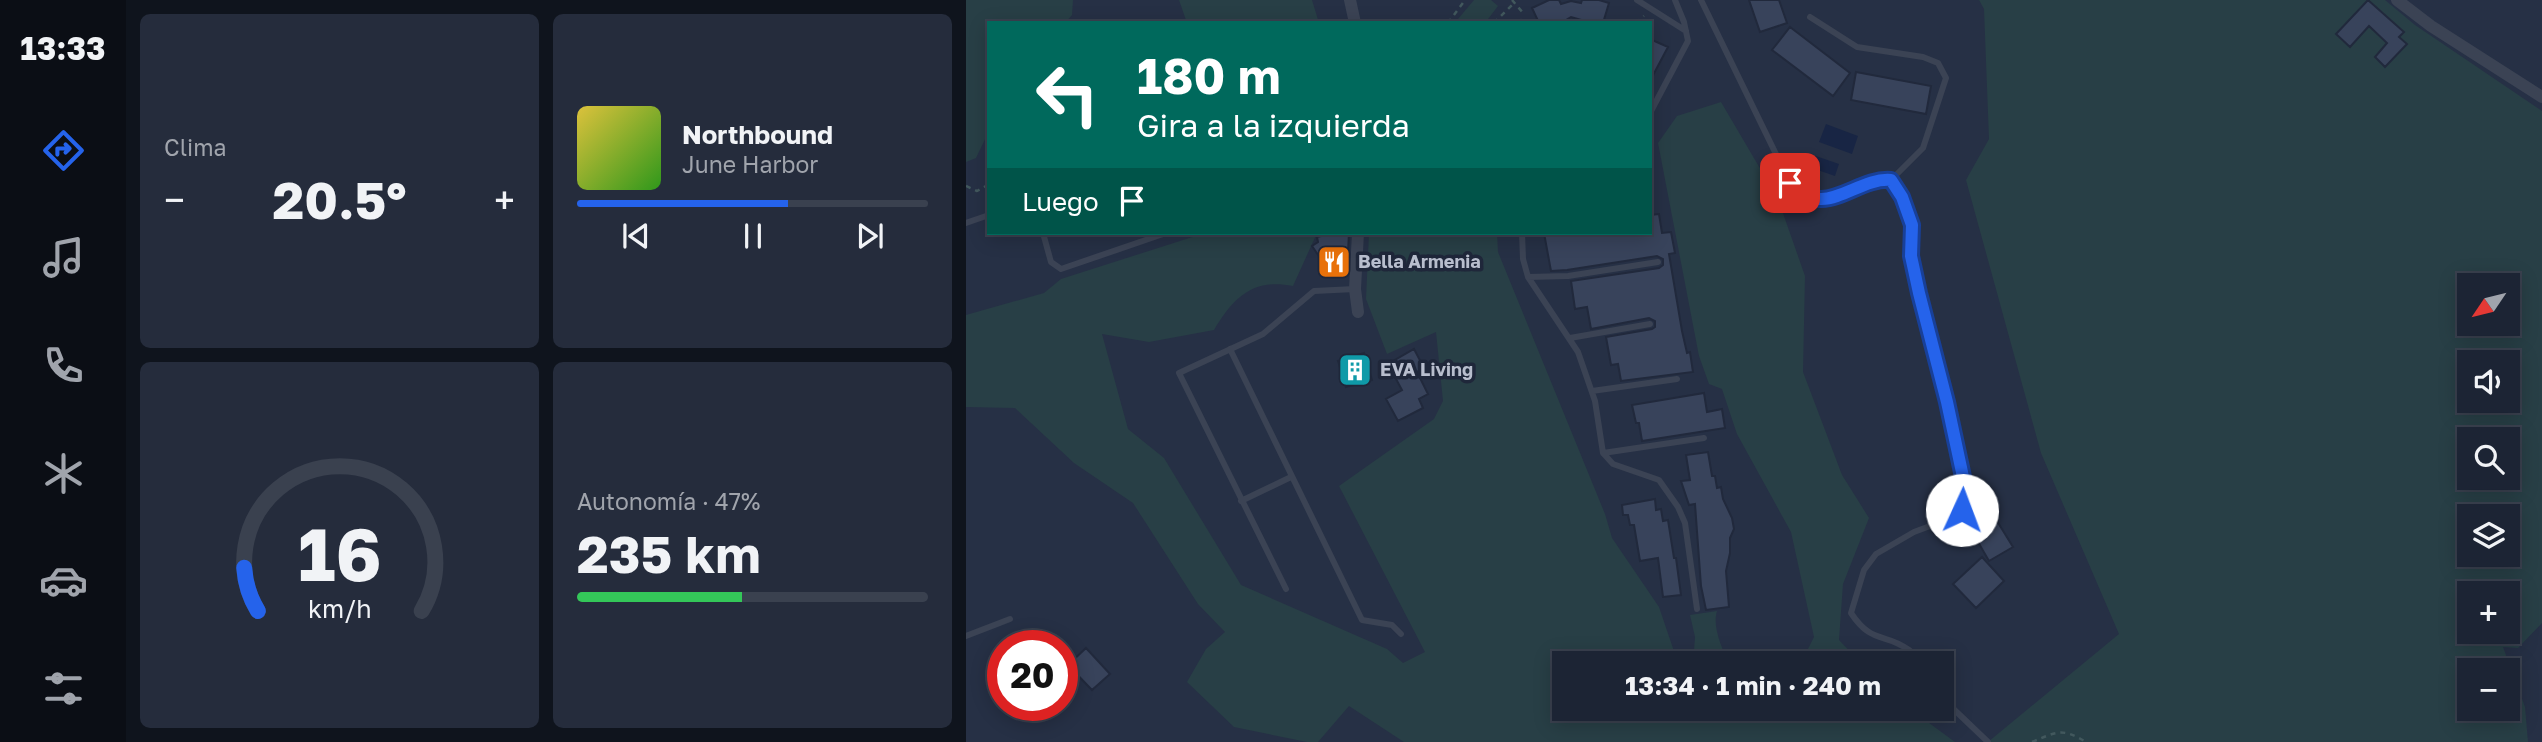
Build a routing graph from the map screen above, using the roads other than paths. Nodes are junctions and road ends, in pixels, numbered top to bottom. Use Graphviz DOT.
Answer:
graph roads {
  1 [pos="1350,0"];
  2 [pos="1637,0"];
  3 [pos="1675,0"];
  4 [pos="1700,0"];
  5 [pos="2397,0"];
  6 [pos="1811,17"];
  7 [pos="1355,21"];
  8 [pos="1686,31"];
  9 [pos="2542,97"];
  10 [pos="1652,109"];
  11 [pos="1891,180"];
  12 [pos="987,216"];
  13 [pos="966,223"];
  14 [pos="1043,235"];
  15 [pos="1160,235"];
  16 [pos="1358,235"];
  17 [pos="1522,235"];
  18 [pos="1658,262"];
  19 [pos="1528,278"];
  20 [pos="1355,289"];
  21 [pos="1358,312"];
  22 [pos="1650,324"];
  23 [pos="1570,338"];
  24 [pos="1230,349"];
  25 [pos="1677,379"];
  26 [pos="1592,391"];
  27 [pos="1704,438"];
  28 [pos="1603,453"];
  29 [pos="1292,477"];
  30 [pos="1241,501"];
  31 [pos="1286,589"];
  32 [pos="1697,608"];
  33 [pos="1010,619"];
  34 [pos="1401,634"];
  35 [pos="966,636"];
  36 [pos="1910,651"];
  37 [pos="1954,709"];
  38 [pos="1988,742"];
  1 -- 7 [label="street"];
  2 -- 8 [label="lane"];
  3 -- 8 [label="lane"];
  4 -- 11 [label="lane"];
  5 -- 9 [label="street"];
  6 -- 11 [label="lane"];
  8 -- 10 [label="lane"];
  11 -- 36 [label="lane"];
  12 -- 13 [label="lane"];
  14 -- 15 [label="lane"];
  16 -- 20 [label="street"];
  17 -- 19 [label="lane"];
  18 -- 19 [label="lane"];
  19 -- 23 [label="lane"];
  20 -- 21 [label="street"];
  20 -- 24 [label="lane"];
  22 -- 23 [label="lane"];
  23 -- 26 [label="lane"];
  24 -- 29 [label="lane"];
  24 -- 30 [label="lane"];
  25 -- 26 [label="lane"];
  26 -- 28 [label="lane"];
  27 -- 28 [label="lane"];
  28 -- 32 [label="lane"];
  29 -- 30 [label="lane"];
  29 -- 34 [label="lane"];
  30 -- 31 [label="lane"];
  33 -- 35 [label="lane"];
  37 -- 38 [label="lane"];
}
